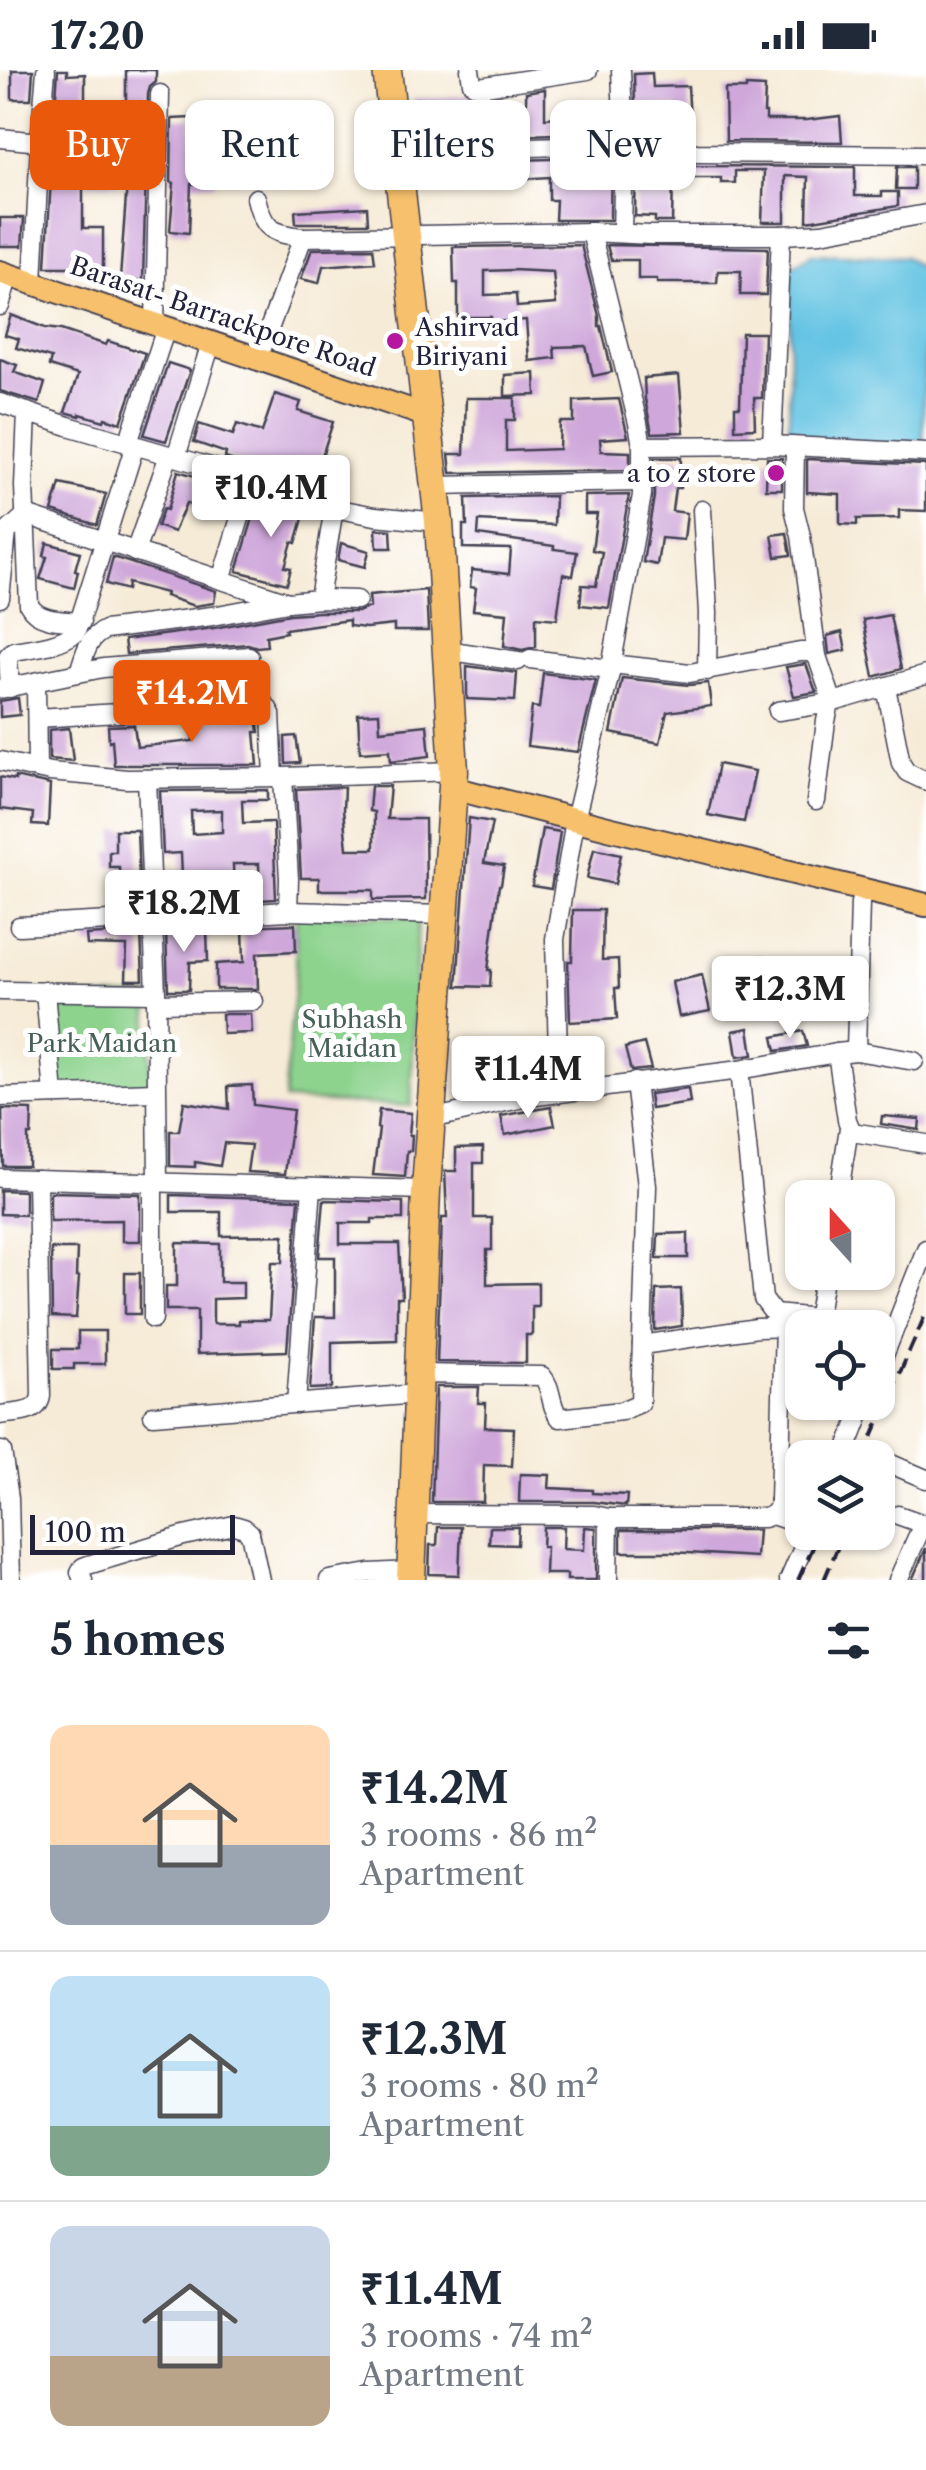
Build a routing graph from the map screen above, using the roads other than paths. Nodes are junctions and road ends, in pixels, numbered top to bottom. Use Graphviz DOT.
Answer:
graph roads {
  1 [pos="46,70"];
  2 [pos="387,70"];
  3 [pos="470,70"];
  4 [pos="588,70"];
  5 [pos="621,70"];
  6 [pos="160,94"];
  7 [pos="44,100"];
  8 [pos="390,100"];
  9 [pos="622,100"];
  10 [pos="0,138"];
  11 [pos="30,141"];
  12 [pos="696,153"];
  13 [pos="926,155"];
  14 [pos="38,190"];
  15 [pos="401,190"];
  16 [pos="623,190"];
  17 [pos="256,198"];
  18 [pos="926,214"];
  19 [pos="590,232"];
  20 [pos="622,233"];
  21 [pos="781,235"];
  22 [pos="406,236"];
  23 [pos="302,237"];
  24 [pos="4,273"];
  25 [pos="33,282"];
  26 [pos="0,306"];
  27 [pos="161,326"];
  28 [pos="211,343"];
  29 [pos="258,358"];
  30 [pos="0,402"];
  31 [pos="27,412"];
  32 [pos="428,416"];
  33 [pos="131,444"];
  34 [pos="642,446"];
  35 [pos="772,446"];
  36 [pos="795,447"];
  37 [pos="926,453"];
  38 [pos="172,456"];
  39 [pos="252,479"];
  40 [pos="642,482"];
  41 [pos="435,486"];
  42 [pos="334,508"];
  43 [pos="702,510"];
  44 [pos="26,515"];
  45 [pos="440,522"];
  46 [pos="106,542"];
  47 [pos="135,552"];
  48 [pos="221,580"];
  49 [pos="0,598"];
  50 [pos="320,599"];
  51 [pos="357,600"];
  52 [pos="288,602"];
  53 [pos="81,622"];
  54 [pos="446,650"];
  55 [pos="249,656"];
  56 [pos="817,656"];
  57 [pos="611,667"];
  58 [pos="707,671"];
  59 [pos="79,672"];
  60 [pos="926,675"];
  61 [pos="36,682"];
  62 [pos="886,687"];
  63 [pos="5,688"];
  64 [pos="830,704"];
  65 [pos="778,711"];
  66 [pos="36,718"];
  67 [pos="0,761"];
  68 [pos="37,770"];
  69 [pos="278,777"];
  70 [pos="147,779"];
  71 [pos="454,780"];
  72 [pos="926,782"];
  73 [pos="816,801"];
  74 [pos="575,820"];
  75 [pos="860,902"];
  76 [pos="926,906"];
  77 [pos="288,911"];
  78 [pos="446,915"];
  79 [pos="153,918"];
  80 [pos="19,926"];
  81 [pos="0,991"];
  82 [pos="45,992"];
  83 [pos="156,998"];
  84 [pos="254,1001"];
  85 [pos="856,1052"];
  86 [pos="836,1053"];
  87 [pos="914,1061"];
  88 [pos="739,1070"];
  89 [pos="635,1082"];
  90 [pos="156,1092"];
  91 [pos="560,1092"];
  92 [pos="54,1095"];
  93 [pos="0,1096"];
  94 [pos="431,1119"];
  95 [pos="849,1128"];
  96 [pos="926,1144"];
  97 [pos="0,1178"];
  98 [pos="37,1179"];
  99 [pos="841,1180"];
  100 [pos="156,1182"];
  101 [pos="312,1187"];
  102 [pos="426,1190"];
  103 [pos="926,1250"];
  104 [pos="895,1316"];
  105 [pos="785,1317"];
  106 [pos="153,1319"];
  107 [pos="784,1327"];
  108 [pos="642,1345"];
  109 [pos="418,1384"];
  110 [pos="296,1404"];
  111 [pos="0,1415"];
  112 [pos="152,1415"];
  113 [pos="2,1451"];
  114 [pos="895,1466"];
  115 [pos="926,1479"];
  116 [pos="414,1514"];
  117 [pos="898,1515"];
  118 [pos="772,1516"];
  119 [pos="609,1518"];
  120 [pos="785,1520"];
  121 [pos="924,1524"];
  122 [pos="802,1550"];
  123 [pos="411,1576"];
  124 [pos="11,1580"];
  125 [pos="83,1580"];
  126 [pos="260,1580"];
  127 [pos="328,1580"];
  128 [pos="608,1580"];
  129 [pos="789,1580"];
  130 [pos="898,1580"];
  1 -- 7 [label="street"];
  2 -- 8 [label="highway"];
  3 -- 4 [label="street"];
  5 -- 9 [label="street"];
  6 -- 27 [label="street"];
  10 -- 11 [label="street"];
  12 -- 13 [label="street"];
  14 -- 25 [label="street"];
  15 -- 22 [label="highway"];
  16 -- 20 [label="street"];
  17 -- 23 [label="street"];
  18 -- 21 [label="street"];
  19 -- 20 [label="street"];
  19 -- 22 [label="street"];
  19 -- 34 [label="street"];
  20 -- 21 [label="street"];
  21 -- 35 [label="street"];
  22 -- 23 [label="street"];
  22 -- 32 [label="highway"];
  23 -- 29 [label="street"];
  24 -- 25 [label="main road, Barasat- Barrackpore Road"];
  24 -- 26 [label="street"];
  25 -- 27 [label="main road, Barasat- Barrackpore Road"];
  27 -- 28 [label="main road, Barasat- Barrackpore Road"];
  27 -- 33 [label="street"];
  28 -- 29 [label="main road, Barasat- Barrackpore Road"];
  28 -- 38 [label="street"];
  29 -- 32 [label="main road, Barasat- Barrackpore Road"];
  30 -- 31 [label="street"];
  31 -- 33 [label="street"];
  31 -- 44 [label="street"];
  32 -- 41 [label="highway"];
  33 -- 38 [label="street"];
  33 -- 46 [label="street"];
  34 -- 35 [label="street"];
  34 -- 40 [label="street"];
  35 -- 36 [label="street"];
  36 -- 37 [label="street"];
  36 -- 56 [label="street"];
  38 -- 39 [label="street"];
  38 -- 47 [label="street"];
  39 -- 42 [label="street"];
  39 -- 48 [label="street"];
  40 -- 41 [label="street"];
  40 -- 57 [label="street"];
  41 -- 45 [label="highway"];
  42 -- 45 [label="street"];
  42 -- 50 [label="street"];
  43 -- 58 [label="street"];
  44 -- 46 [label="street"];
  44 -- 49 [label="street"];
  44 -- 53 [label="street"];
  45 -- 54 [label="highway"];
  46 -- 47 [label="street"];
  46 -- 53 [label="street"];
  47 -- 48 [label="street"];
  48 -- 52 [label="street"];
  50 -- 51 [label="street"];
  50 -- 52 [label="street"];
  52 -- 59 [label="street"];
  53 -- 63 [label="street"];
  54 -- 57 [label="street"];
  54 -- 71 [label="highway"];
  55 -- 59 [label="street"];
  56 -- 58 [label="street"];
  56 -- 64 [label="street"];
  57 -- 58 [label="street"];
  57 -- 74 [label="street"];
  59 -- 61 [label="street"];
  60 -- 62 [label="street"];
  61 -- 63 [label="street"];
  61 -- 66 [label="street"];
  62 -- 64 [label="street"];
  62 -- 72 [label="street"];
  64 -- 65 [label="street"];
  64 -- 73 [label="street"];
  66 -- 68 [label="street"];
  66 -- 69 [label="street"];
  67 -- 68 [label="street"];
  68 -- 70 [label="street"];
  69 -- 70 [label="street"];
  69 -- 71 [label="street"];
  69 -- 77 [label="street"];
  70 -- 79 [label="street"];
  71 -- 74 [label="main road"];
  71 -- 78 [label="highway"];
  74 -- 76 [label="main road"];
  74 -- 91 [label="street"];
  75 -- 85 [label="street"];
  77 -- 78 [label="street"];
  77 -- 79 [label="street"];
  78 -- 94 [label="highway"];
  79 -- 80 [label="street"];
  79 -- 83 [label="street"];
  81 -- 82 [label="street"];
  82 -- 83 [label="street"];
  82 -- 92 [label="street"];
  83 -- 84 [label="street"];
  83 -- 90 [label="street"];
  85 -- 86 [label="street"];
  85 -- 87 [label="street"];
  86 -- 88 [label="street"];
  86 -- 95 [label="street"];
  88 -- 89 [label="street"];
  88 -- 105 [label="street"];
  89 -- 91 [label="street"];
  89 -- 108 [label="street"];
  90 -- 92 [label="street"];
  90 -- 100 [label="street"];
  91 -- 94 [label="street"];
  92 -- 93 [label="street"];
  94 -- 102 [label="highway"];
  95 -- 96 [label="street"];
  95 -- 99 [label="street"];
  97 -- 98 [label="street"];
  98 -- 100 [label="street"];
  98 -- 111 [label="street"];
  100 -- 101 [label="street"];
  100 -- 106 [label="street"];
  101 -- 102 [label="street"];
  101 -- 110 [label="street"];
  102 -- 109 [label="highway"];
  103 -- 104 [label="street"];
  107 -- 108 [label="street"];
  107 -- 118 [label="street"];
  108 -- 109 [label="street"];
  109 -- 110 [label="street"];
  109 -- 116 [label="highway"];
  110 -- 112 [label="street"];
  113 -- 124 [label="street"];
  114 -- 115 [label="street"];
  116 -- 119 [label="street"];
  116 -- 123 [label="highway"];
  117 -- 121 [label="street"];
  118 -- 119 [label="street"];
  118 -- 120 [label="street"];
  119 -- 128 [label="street"];
  121 -- 130 [label="street"];
  122 -- 129 [label="street"];
  123 -- 127 [label="street"];
  125 -- 126 [label="street"];
}
